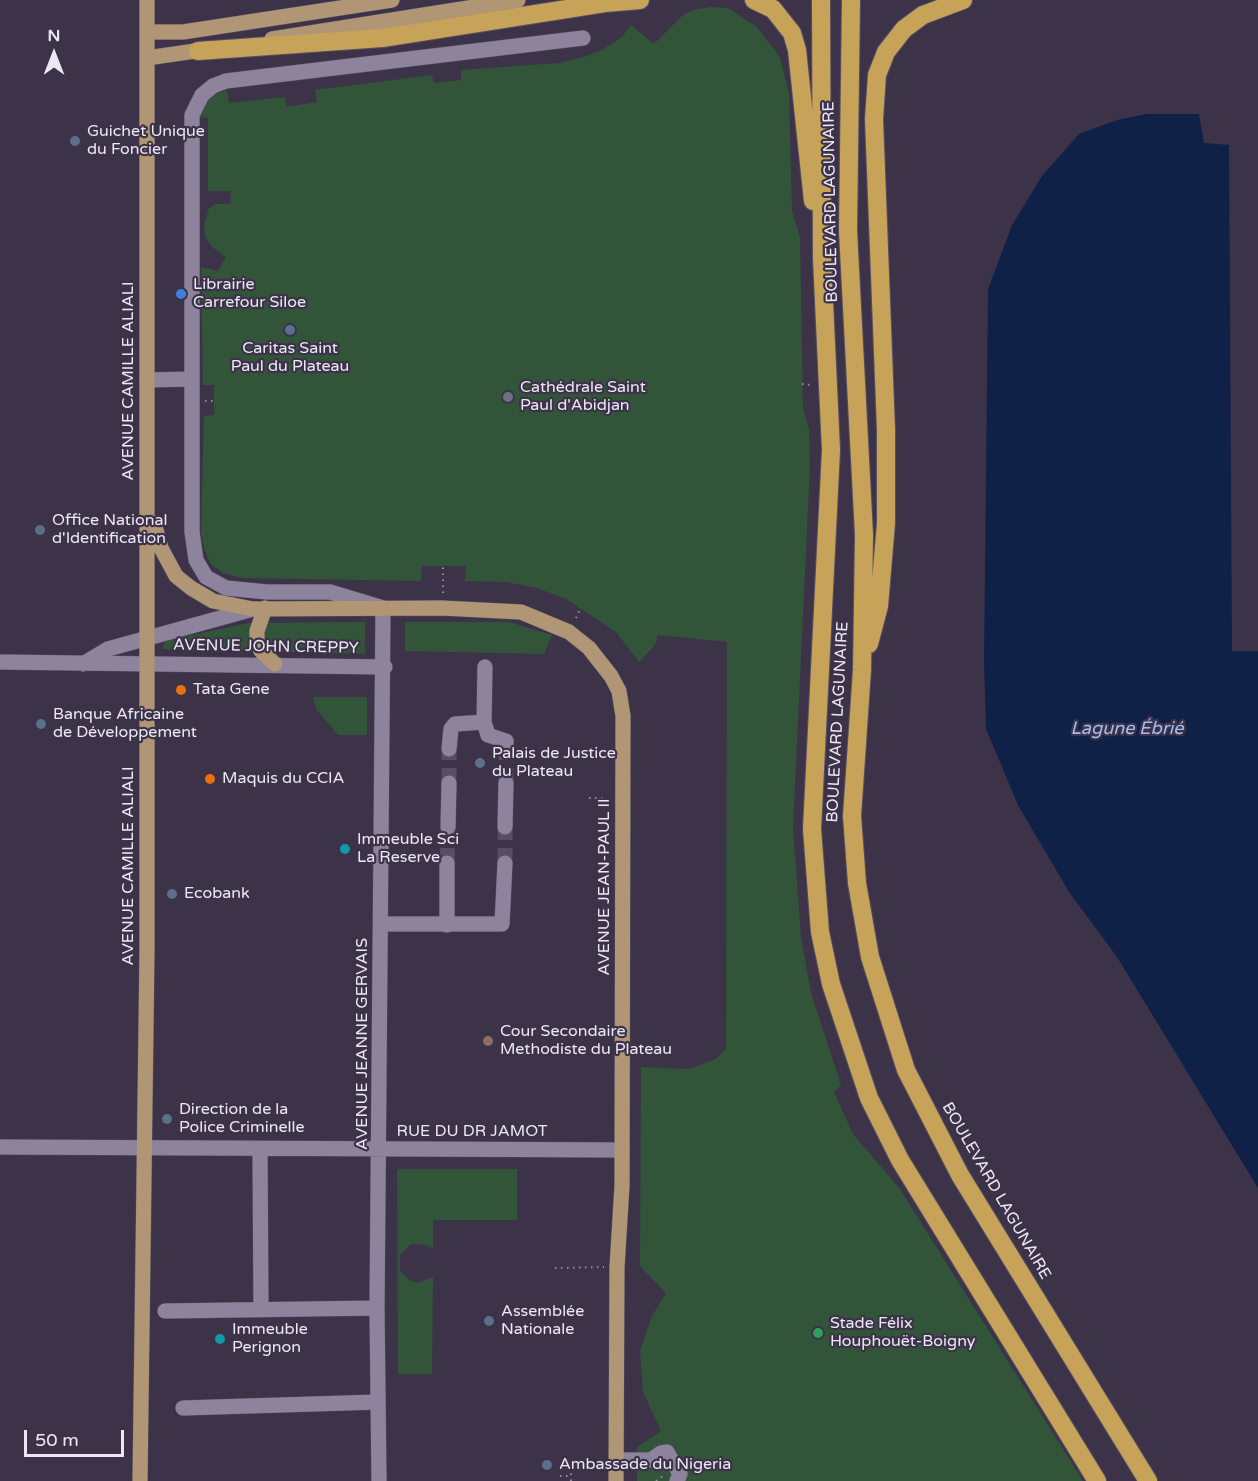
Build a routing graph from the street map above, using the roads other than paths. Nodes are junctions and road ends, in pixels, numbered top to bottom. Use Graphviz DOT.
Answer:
graph roads {
  1 [pos="147,0"];
  2 [pos="392,0"];
  3 [pos="518,0"];
  4 [pos="640,0"];
  5 [pos="754,0"];
  6 [pos="821,0"];
  7 [pos="851,0"];
  8 [pos="963,0"];
  9 [pos="378,1"];
  10 [pos="147,32"];
  11 [pos="583,38"];
  12 [pos="198,51"];
  13 [pos="147,58"];
  14 [pos="822,259"];
  15 [pos="192,379"];
  16 [pos="147,380"];
  17 [pos="147,497"];
  18 [pos="383,608"];
  19 [pos="259,609"];
  20 [pos="147,639"];
  21 [pos="0,663"];
  22 [pos="83,664"];
  23 [pos="147,664"];
  24 [pos="275,664"];
  25 [pos="385,667"];
  26 [pos="485,667"];
  27 [pos="862,670"];
  28 [pos="484,722"];
  29 [pos="449,749"];
  30 [pos="506,749"];
  31 [pos="449,783"];
  32 [pos="506,783"];
  33 [pos="448,827"];
  34 [pos="505,827"];
  35 [pos="447,862"];
  36 [pos="505,863"];
  37 [pos="382,924"];
  38 [pos="447,925"];
  39 [pos="0,1147"];
  40 [pos="143,1148"];
  41 [pos="260,1149"];
  42 [pos="380,1149"];
  43 [pos="622,1150"];
  44 [pos="377,1308"];
  45 [pos="261,1310"];
  46 [pos="165,1311"];
  47 [pos="378,1402"];
  48 [pos="183,1408"];
  49 [pos="616,1460"];
  50 [pos="140,1481"];
  51 [pos="379,1481"];
  52 [pos="616,1481"];
  53 [pos="677,1481"];
  54 [pos="1097,1481"];
  55 [pos="1148,1481"];
  1 -- 10 [label="main road, AVENUE CAMILLE ALIALI"];
  2 -- 9 [label="main road"];
  3 -- 12 [label="main road"];
  4 -- 12 [label="highway"];
  5 -- 14 [label="highway"];
  6 -- 14 [label="highway, BOULEVARD LAGUNAIRE"];
  7 -- 27 [label="highway, BOULEVARD LAGUNAIRE"];
  8 -- 27 [label="highway"];
  9 -- 10 [label="main road"];
  10 -- 13 [label="main road, AVENUE CAMILLE ALIALI"];
  11 -- 15 [label="street"];
  12 -- 13 [label="main road"];
  13 -- 16 [label="main road, AVENUE CAMILLE ALIALI"];
  14 -- 54 [label="highway, BOULEVARD LAGUNAIRE"];
  15 -- 16 [label="street"];
  15 -- 18 [label="street"];
  16 -- 17 [label="main road, AVENUE CAMILLE ALIALI"];
  17 -- 19 [label="main road, AVENUE JEAN-PAUL II"];
  17 -- 20 [label="main road, AVENUE CAMILLE ALIALI"];
  18 -- 19 [label="main road, AVENUE JEAN-PAUL II"];
  18 -- 25 [label="street, AVENUE JEANNE GERVAIS"];
  18 -- 43 [label="main road, AVENUE JEAN-PAUL II"];
  19 -- 20 [label="street, AVENUE JEAN-PAUL II"];
  19 -- 24 [label="main road"];
  20 -- 22 [label="street, AVENUE JEAN-PAUL II"];
  20 -- 23 [label="main road, AVENUE CAMILLE ALIALI"];
  21 -- 22 [label="street, AVENUE JOHN CREPPY"];
  22 -- 23 [label="street, AVENUE JOHN CREPPY"];
  23 -- 24 [label="street, AVENUE JOHN CREPPY"];
  23 -- 40 [label="main road, AVENUE CAMILLE ALIALI"];
  24 -- 25 [label="street, AVENUE JOHN CREPPY"];
  25 -- 37 [label="street, AVENUE JEANNE GERVAIS"];
  26 -- 28 [label="street"];
  27 -- 55 [label="highway, BOULEVARD LAGUNAIRE"];
  28 -- 29 [label="street"];
  28 -- 30 [label="street"];
  31 -- 33 [label="street"];
  32 -- 34 [label="street"];
  35 -- 38 [label="street"];
  36 -- 38 [label="street"];
  37 -- 38 [label="street"];
  37 -- 42 [label="street, AVENUE JEANNE GERVAIS"];
  39 -- 40 [label="street, RUE DU DR JAMOT"];
  40 -- 41 [label="street, RUE DU DR JAMOT"];
  40 -- 50 [label="main road, AVENUE CAMILLE ALIALI"];
  41 -- 42 [label="street, RUE DU DR JAMOT"];
  41 -- 45 [label="street"];
  42 -- 43 [label="street, RUE DU DR JAMOT"];
  42 -- 44 [label="street, AVENUE JEANNE GERVAIS"];
  43 -- 49 [label="main road, AVENUE JEAN-PAUL II"];
  44 -- 45 [label="street"];
  44 -- 47 [label="street, AVENUE JEANNE GERVAIS"];
  45 -- 46 [label="street"];
  47 -- 48 [label="street"];
  47 -- 51 [label="street, AVENUE JEANNE GERVAIS"];
  49 -- 52 [label="main road, AVENUE JEAN-PAUL II"];
  49 -- 53 [label="street"];
}
